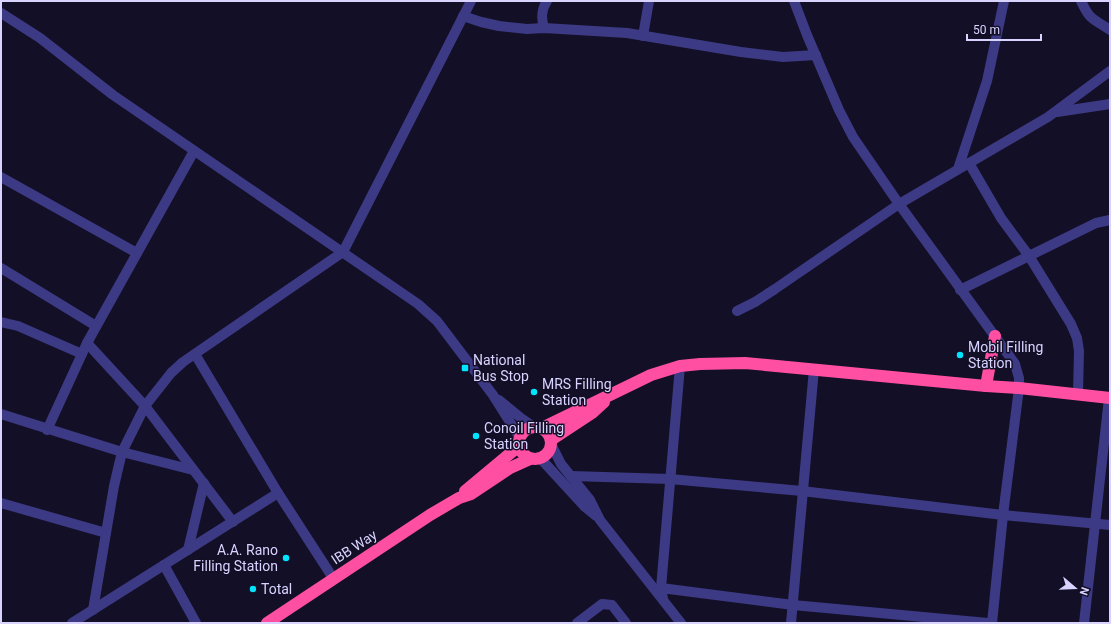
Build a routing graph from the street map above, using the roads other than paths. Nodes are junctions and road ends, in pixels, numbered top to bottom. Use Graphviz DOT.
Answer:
graph roads {
  1 [pos="471,1"];
  2 [pos="546,1"];
  3 [pos="650,1"];
  4 [pos="794,1"];
  5 [pos="1004,1"];
  6 [pos="1081,1"];
  7 [pos="1,12"];
  8 [pos="463,16"];
  9 [pos="544,28"];
  10 [pos="1110,30"];
  11 [pos="643,36"];
  12 [pos="816,55"];
  13 [pos="1110,72"];
  14 [pos="1110,104"];
  15 [pos="1054,112"];
  16 [pos="194,151"];
  17 [pos="970,163"];
  18 [pos="958,169"];
  19 [pos="1,177"];
  20 [pos="899,204"];
  21 [pos="1110,220"];
  22 [pos="343,252"];
  23 [pos="137,253"];
  24 [pos="1029,256"];
  25 [pos="1,268"];
  26 [pos="960,290"];
  27 [pos="737,311"];
  28 [pos="1,322"];
  29 [pos="96,326"];
  30 [pos="995,336"];
  31 [pos="87,344"];
  32 [pos="82,354"];
  33 [pos="195,354"];
  34 [pos="680,366"];
  35 [pos="814,369"];
  36 [pos="986,386"];
  37 [pos="1019,388"];
  38 [pos="1078,394"];
  39 [pos="493,395"];
  40 [pos="610,396"];
  41 [pos="1109,398"];
  42 [pos="145,406"];
  43 [pos="1,414"];
  44 [pos="538,428"];
  45 [pos="47,430"];
  46 [pos="519,442"];
  47 [pos="551,443"];
  48 [pos="122,452"];
  49 [pos="536,459"];
  50 [pos="193,470"];
  51 [pos="571,476"];
  52 [pos="670,479"];
  53 [pos="204,483"];
  54 [pos="802,492"];
  55 [pos="278,493"];
  56 [pos="459,498"];
  57 [pos="1,503"];
  58 [pos="1003,515"];
  59 [pos="600,520"];
  60 [pos="233,522"];
  61 [pos="1095,523"];
  62 [pos="1110,525"];
  63 [pos="106,533"];
  64 [pos="188,550"];
  65 [pos="164,565"];
  66 [pos="333,578"];
  67 [pos="661,588"];
  68 [pos="663,599"];
  69 [pos="793,605"];
  70 [pos="93,610"];
  71 [pos="72,623"];
  72 [pos="196,623"];
  73 [pos="267,623"];
  74 [pos="577,623"];
  75 [pos="626,623"];
  76 [pos="681,623"];
  77 [pos="791,623"];
  78 [pos="988,623"];
  79 [pos="992,623"];
  80 [pos="1084,623"];
  1 -- 8 [label="street"];
  2 -- 9 [label="street"];
  3 -- 11 [label="street"];
  4 -- 12 [label="street"];
  5 -- 18 [label="street"];
  6 -- 10 [label="street"];
  7 -- 16 [label="street"];
  8 -- 9 [label="street"];
  8 -- 22 [label="street"];
  9 -- 11 [label="street"];
  11 -- 12 [label="street"];
  12 -- 20 [label="street"];
  13 -- 15 [label="street"];
  14 -- 15 [label="street"];
  15 -- 17 [label="street"];
  16 -- 22 [label="street"];
  16 -- 23 [label="street"];
  17 -- 18 [label="street"];
  17 -- 24 [label="street"];
  18 -- 20 [label="street"];
  19 -- 23 [label="street"];
  20 -- 26 [label="street"];
  20 -- 27 [label="street"];
  21 -- 24 [label="street"];
  22 -- 33 [label="street"];
  22 -- 39 [label="street"];
  23 -- 29 [label="street"];
  24 -- 26 [label="street"];
  24 -- 38 [label="street"];
  25 -- 29 [label="street"];
  26 -- 30 [label="street"];
  28 -- 32 [label="street"];
  29 -- 31 [label="street"];
  30 -- 36 [label="highway"];
  30 -- 37 [label="street"];
  31 -- 32 [label="street"];
  31 -- 42 [label="street"];
  32 -- 45 [label="street"];
  33 -- 42 [label="street"];
  33 -- 55 [label="street"];
  34 -- 35 [label="highway"];
  34 -- 40 [label="highway"];
  34 -- 52 [label="street"];
  35 -- 36 [label="highway"];
  35 -- 54 [label="street"];
  36 -- 37 [label="highway"];
  37 -- 38 [label="highway"];
  37 -- 58 [label="street"];
  38 -- 41 [label="highway"];
  39 -- 44 [label="street"];
  39 -- 46 [label="street"];
  40 -- 44 [label="highway"];
  40 -- 47 [label="highway"];
  41 -- 61 [label="street"];
  42 -- 48 [label="street"];
  42 -- 50 [label="street"];
  43 -- 45 [label="street"];
  44 -- 46 [label="highway"];
  44 -- 47 [label="highway"];
  45 -- 48 [label="street"];
  46 -- 49 [label="highway"];
  46 -- 56 [label="highway"];
  47 -- 49 [label="highway"];
  47 -- 51 [label="street"];
  48 -- 50 [label="street"];
  48 -- 63 [label="street"];
  49 -- 56 [label="highway"];
  49 -- 59 [label="street"];
  50 -- 53 [label="street"];
  51 -- 52 [label="street"];
  51 -- 59 [label="street"];
  52 -- 54 [label="street"];
  52 -- 67 [label="street"];
  53 -- 60 [label="street"];
  53 -- 64 [label="street"];
  54 -- 58 [label="street"];
  54 -- 69 [label="street"];
  55 -- 60 [label="street"];
  55 -- 66 [label="street"];
  56 -- 66 [label="highway, IBB Way"];
  57 -- 63 [label="street"];
  58 -- 61 [label="street"];
  58 -- 79 [label="street"];
  59 -- 68 [label="street"];
  60 -- 64 [label="street"];
  61 -- 62 [label="street"];
  61 -- 80 [label="street"];
  63 -- 70 [label="street"];
  64 -- 65 [label="street"];
  65 -- 70 [label="street"];
  65 -- 72 [label="street"];
  66 -- 73 [label="highway, IBB Way"];
  67 -- 68 [label="street"];
  67 -- 69 [label="street"];
  68 -- 76 [label="street"];
  69 -- 77 [label="street"];
  69 -- 78 [label="street"];
  70 -- 71 [label="street"];
  74 -- 75 [label="street"];
}
